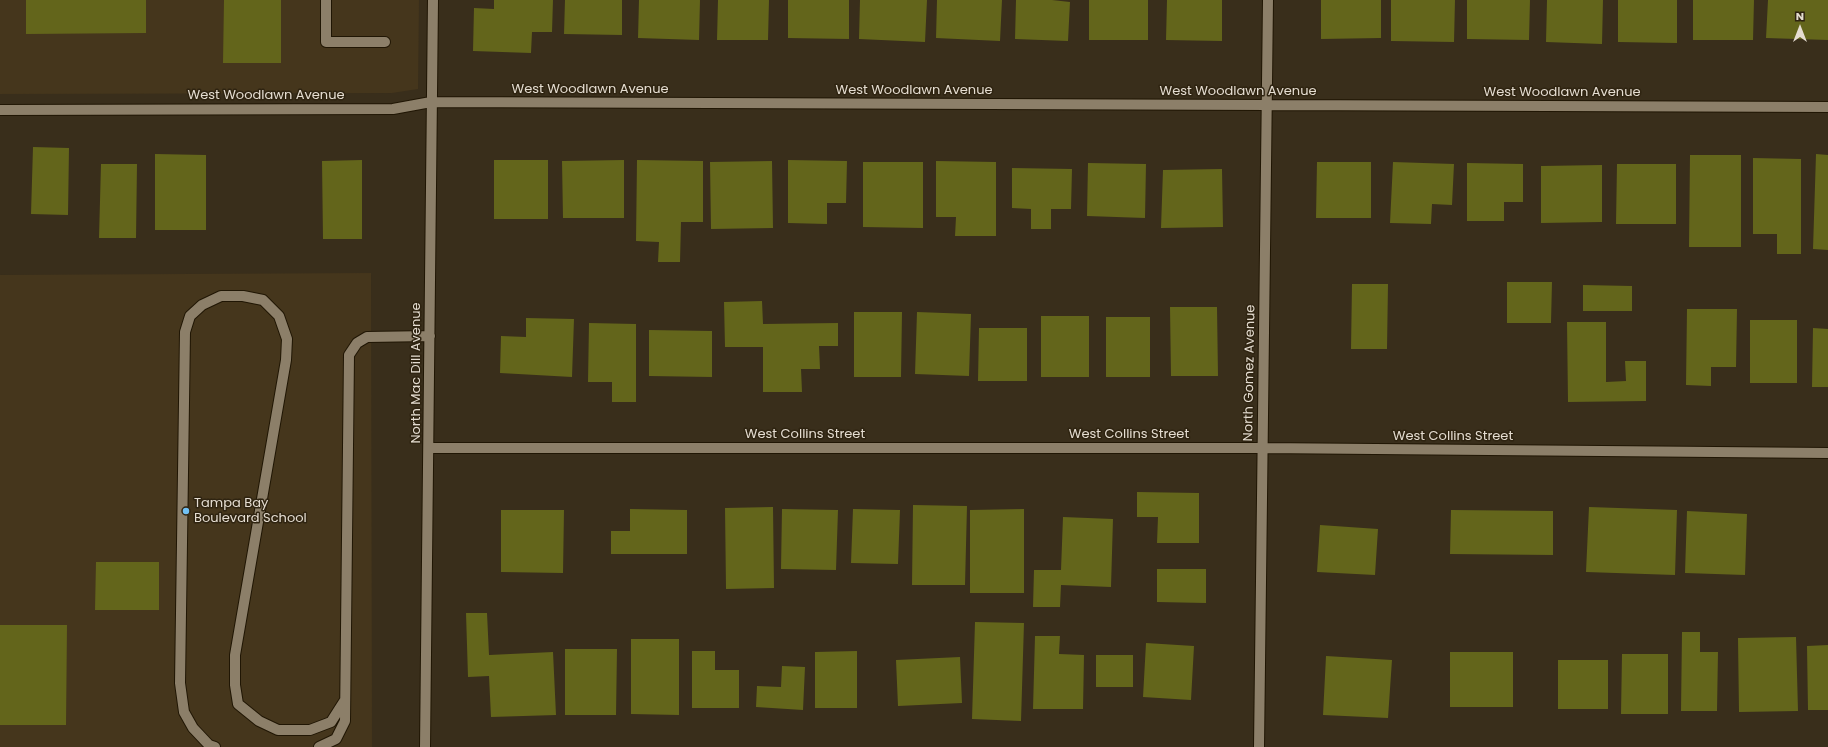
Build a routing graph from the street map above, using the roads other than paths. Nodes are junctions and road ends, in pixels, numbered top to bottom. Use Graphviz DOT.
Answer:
graph roads {
  1 [pos="326,0"];
  2 [pos="433,0"];
  3 [pos="1268,0"];
  4 [pos="385,42"];
  5 [pos="431,102"];
  6 [pos="1267,105"];
  7 [pos="1828,107"];
  8 [pos="0,110"];
  9 [pos="430,336"];
  10 [pos="429,448"];
  11 [pos="1262,448"];
  12 [pos="1828,453"];
  13 [pos="345,700"];
  14 [pos="215,747"];
  15 [pos="319,747"];
  16 [pos="425,747"];
  17 [pos="1259,747"];
  1 -- 4 [label="street"];
  2 -- 5 [label="street, North Mac Dill Avenue"];
  3 -- 6 [label="street, North Gomez Avenue"];
  5 -- 6 [label="street, West Woodlawn Avenue"];
  5 -- 8 [label="street, West Woodlawn Avenue"];
  5 -- 9 [label="street, North Mac Dill Avenue"];
  6 -- 7 [label="street, West Woodlawn Avenue"];
  6 -- 11 [label="street, North Gomez Avenue"];
  9 -- 10 [label="street, North Mac Dill Avenue"];
  9 -- 13 [label="street"];
  10 -- 11 [label="street, West Collins Street"];
  10 -- 16 [label="street, North Mac Dill Avenue"];
  11 -- 12 [label="street, West Collins Street"];
  11 -- 17 [label="street, North Gomez Avenue"];
  13 -- 14 [label="street"];
  13 -- 15 [label="street"];
}
